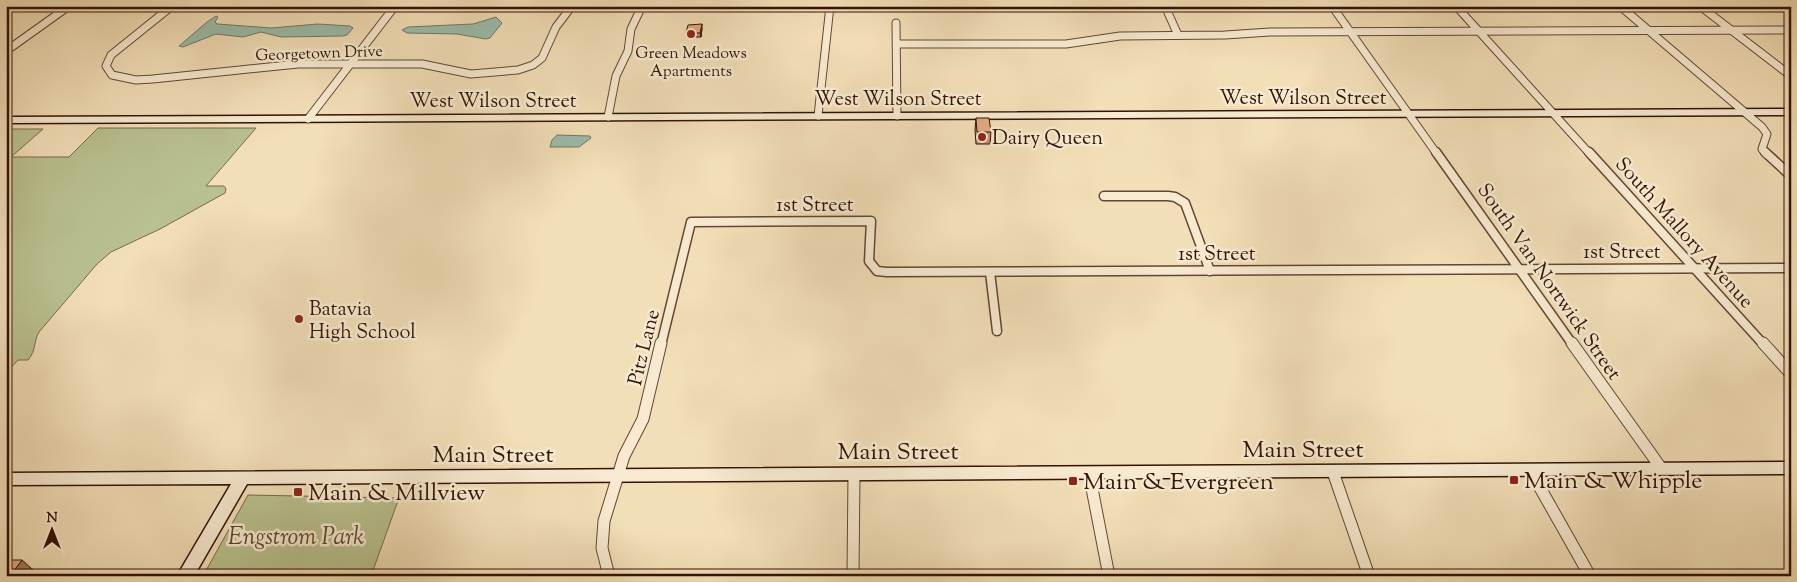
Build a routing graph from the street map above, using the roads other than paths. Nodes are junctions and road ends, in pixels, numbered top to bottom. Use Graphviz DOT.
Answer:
graph roads {
  1 [pos="69,6"];
  2 [pos="172,6"];
  3 [pos="395,6"];
  4 [pos="572,6"];
  5 [pos="642,6"];
  6 [pos="830,6"];
  7 [pos="1165,6"];
  8 [pos="1332,6"];
  9 [pos="1456,6"];
  10 [pos="1620,6"];
  11 [pos="1700,6"];
  12 [pos="896,23"];
  13 [pos="1648,30"];
  14 [pos="1731,30"];
  15 [pos="1791,30"];
  16 [pos="1479,31"];
  17 [pos="1351,32"];
  18 [pos="1178,35"];
  19 [pos="897,44"];
  20 [pos="6,50"];
  21 [pos="350,64"];
  22 [pos="1791,76"];
  23 [pos="1744,112"];
  24 [pos="1791,112"];
  25 [pos="1554,113"];
  26 [pos="1409,115"];
  27 [pos="818,116"];
  28 [pos="897,116"];
  29 [pos="608,117"];
  30 [pos="308,119"];
  31 [pos="6,120"];
  32 [pos="1791,176"];
  33 [pos="1104,196"];
  34 [pos="691,222"];
  35 [pos="1791,268"];
  36 [pos="1520,269"];
  37 [pos="1697,269"];
  38 [pos="1210,271"];
  39 [pos="990,272"];
  40 [pos="998,331"];
  41 [pos="1791,374"];
  42 [pos="1661,468"];
  43 [pos="1791,468"];
  44 [pos="1530,470"];
  45 [pos="1333,472"];
  46 [pos="1090,473"];
  47 [pos="854,474"];
  48 [pos="618,476"];
  49 [pos="242,478"];
  50 [pos="6,480"];
  51 [pos="185,576"];
  52 [pos="608,576"];
  53 [pos="853,576"];
  54 [pos="1109,576"];
  55 [pos="1369,576"];
  56 [pos="1590,576"];
  1 -- 20 [label="street"];
  2 -- 21 [label="street, Georgetown Drive"];
  3 -- 21 [label="street"];
  4 -- 21 [label="street, Georgetown Drive"];
  5 -- 29 [label="street"];
  6 -- 27 [label="street"];
  7 -- 18 [label="street"];
  8 -- 17 [label="street, South Van Nortwick Street"];
  9 -- 16 [label="street, South Mallory Avenue"];
  10 -- 13 [label="street"];
  11 -- 14 [label="street"];
  12 -- 19 [label="street"];
  13 -- 14 [label="street"];
  13 -- 16 [label="street"];
  13 -- 23 [label="street"];
  14 -- 15 [label="street"];
  14 -- 22 [label="street"];
  16 -- 17 [label="street"];
  16 -- 25 [label="street, South Mallory Avenue"];
  17 -- 18 [label="street"];
  17 -- 26 [label="street, South Van Nortwick Street"];
  18 -- 19 [label="street"];
  19 -- 28 [label="street"];
  21 -- 30 [label="street"];
  23 -- 24 [label="main road, West Wilson Street"];
  23 -- 25 [label="main road, West Wilson Street"];
  23 -- 32 [label="street"];
  25 -- 26 [label="main road, West Wilson Street"];
  25 -- 37 [label="street, South Mallory Avenue"];
  26 -- 28 [label="main road, West Wilson Street"];
  26 -- 36 [label="street, South Van Nortwick Street"];
  27 -- 28 [label="main road, West Wilson Street"];
  27 -- 29 [label="main road, West Wilson Street"];
  29 -- 30 [label="main road, West Wilson Street"];
  30 -- 31 [label="main road, West Wilson Street"];
  33 -- 38 [label="street"];
  34 -- 39 [label="street, 1st Street"];
  34 -- 48 [label="street, Pitz Lane"];
  35 -- 37 [label="street, 1st Street"];
  36 -- 37 [label="street, 1st Street"];
  36 -- 38 [label="street, 1st Street"];
  36 -- 42 [label="street, South Van Nortwick Street"];
  37 -- 41 [label="street, South Mallory Avenue"];
  38 -- 39 [label="street, 1st Street"];
  39 -- 40 [label="street"];
  42 -- 43 [label="main road, Main Street"];
  42 -- 44 [label="main road, Main Street"];
  44 -- 45 [label="main road, Main Street"];
  44 -- 56 [label="street"];
  45 -- 46 [label="main road, Main Street"];
  45 -- 55 [label="street"];
  46 -- 47 [label="main road, Main Street"];
  46 -- 54 [label="street"];
  47 -- 48 [label="main road, Main Street"];
  47 -- 53 [label="street"];
  48 -- 49 [label="main road, Main Street"];
  48 -- 52 [label="street, Pitz Lane"];
  49 -- 50 [label="main road, Main Street"];
  49 -- 51 [label="main road"];
}
